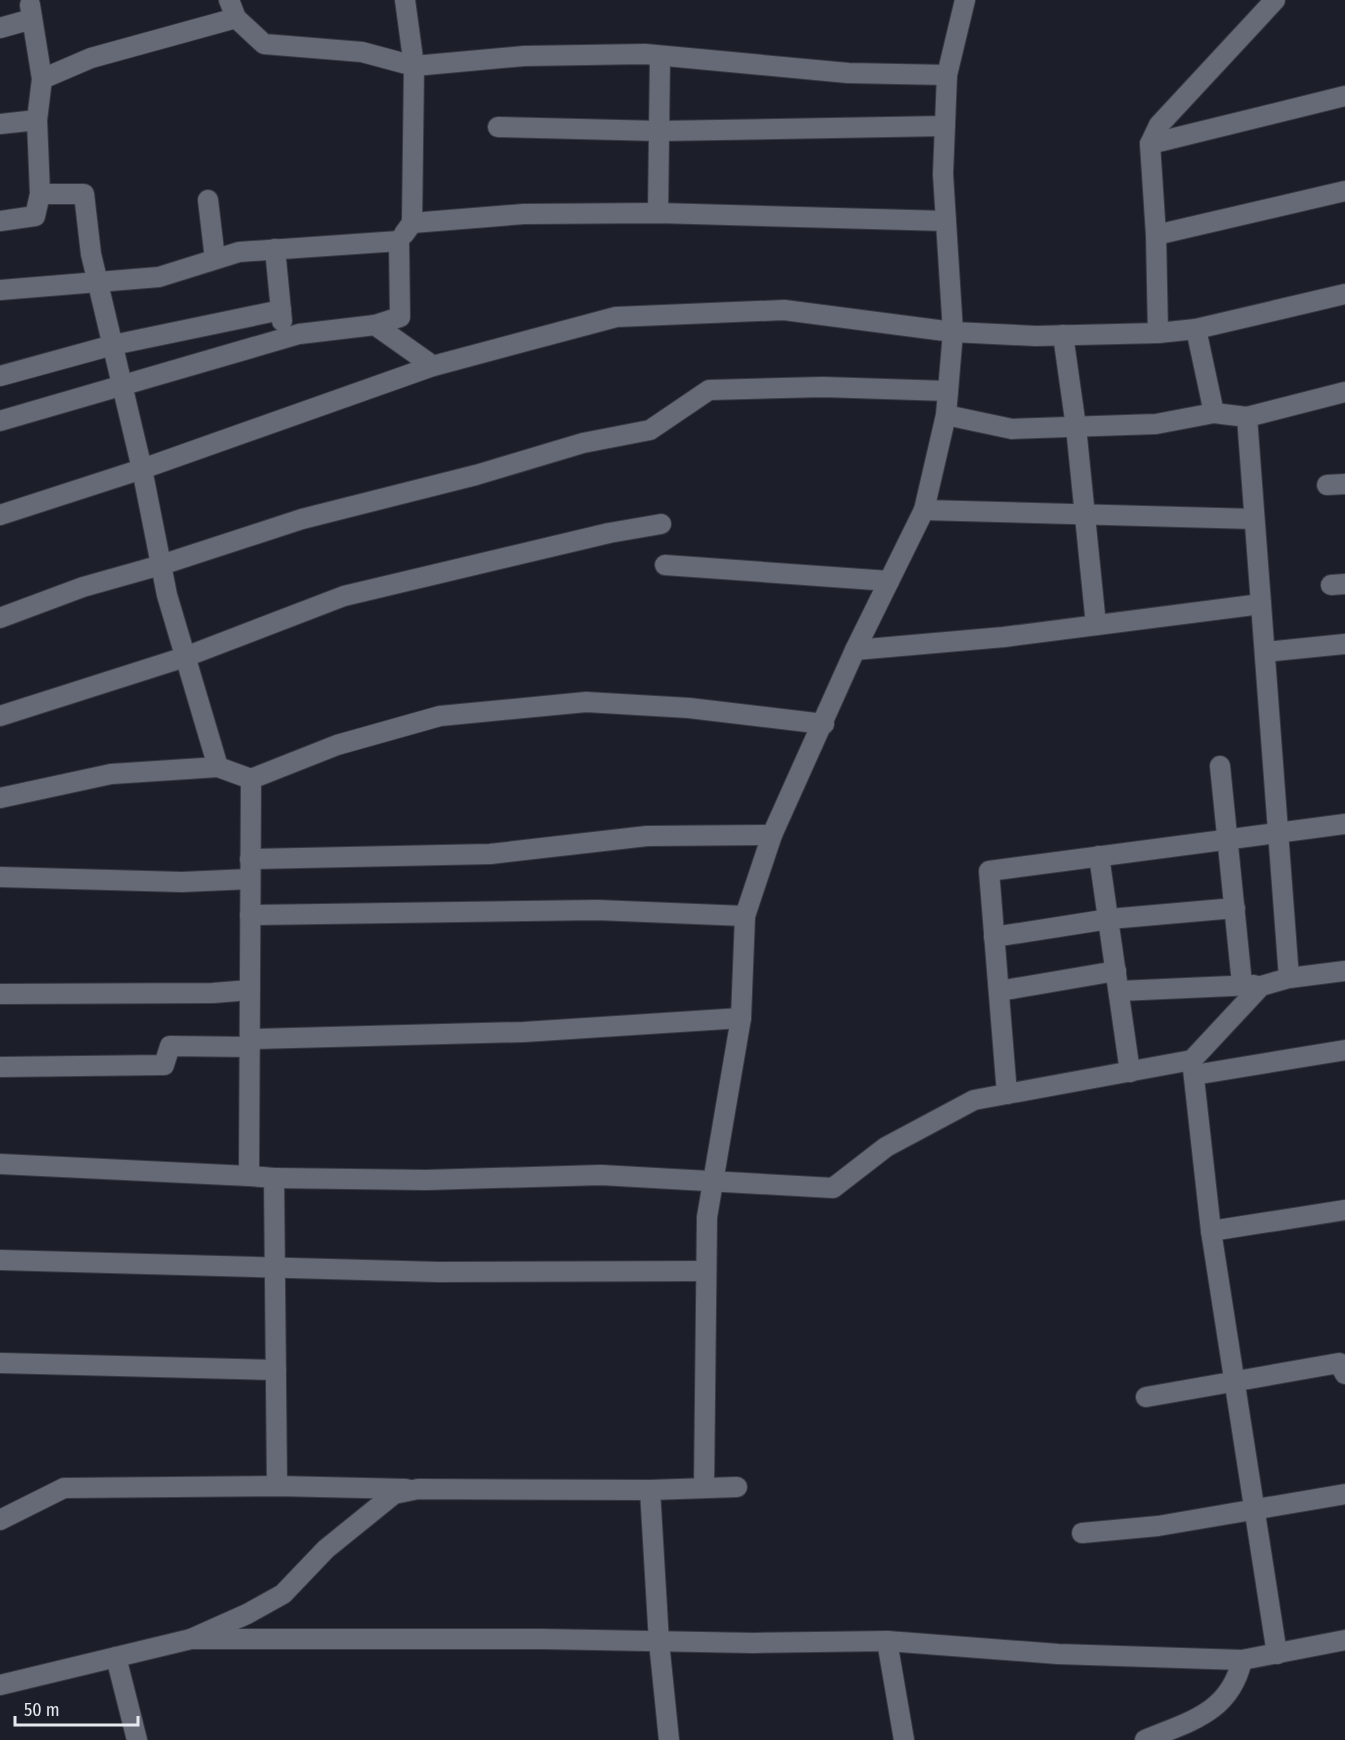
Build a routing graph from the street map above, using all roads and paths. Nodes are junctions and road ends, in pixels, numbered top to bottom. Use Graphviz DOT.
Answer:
graph roads {
  1 [pos="405,0"];
  2 [pos="965,0"];
  3 [pos="1275,0"];
  4 [pos="232,9"];
  5 [pos="0,28"];
  6 [pos="660,56"];
  7 [pos="414,66"];
  8 [pos="947,75"];
  9 [pos="42,79"];
  10 [pos="1345,96"];
  11 [pos="37,120"];
  12 [pos="0,124"];
  13 [pos="945,126"];
  14 [pos="498,127"];
  15 [pos="659,131"];
  16 [pos="1150,144"];
  17 [pos="1345,191"];
  18 [pos="40,194"];
  19 [pos="208,200"];
  20 [pos="658,213"];
  21 [pos="946,220"];
  22 [pos="0,221"];
  23 [pos="412,223"];
  24 [pos="1156,235"];
  25 [pos="399,241"];
  26 [pos="276,249"];
  27 [pos="215,259"];
  28 [pos="98,283"];
  29 [pos="0,290"];
  30 [pos="1345,294"];
  31 [pos="281,310"];
  32 [pos="375,325"];
  33 [pos="1196,329"];
  34 [pos="953,332"];
  35 [pos="1158,333"];
  36 [pos="1063,335"];
  37 [pos="285,338"];
  38 [pos="112,345"];
  39 [pos="433,366"];
  40 [pos="0,376"];
  41 [pos="122,386"];
  42 [pos="948,391"];
  43 [pos="1345,392"];
  44 [pos="1214,414"];
  45 [pos="946,415"];
  46 [pos="1247,417"];
  47 [pos="0,422"];
  48 [pos="1076,427"];
  49 [pos="142,469"];
  50 [pos="924,510"];
  51 [pos="0,515"];
  52 [pos="1084,515"];
  53 [pos="1254,519"];
  54 [pos="661,524"];
  55 [pos="161,565"];
  56 [pos="665,565"];
  57 [pos="889,581"];
  58 [pos="1261,604"];
  59 [pos="0,618"];
  60 [pos="1096,625"];
  61 [pos="1345,644"];
  62 [pos="855,650"];
  63 [pos="1265,652"];
  64 [pos="185,657"];
  65 [pos="0,716"];
  66 [pos="824,724"];
  67 [pos="1220,766"];
  68 [pos="218,767"];
  69 [pos="250,779"];
  70 [pos="0,798"];
  71 [pos="1345,824"];
  72 [pos="1278,831"];
  73 [pos="772,835"];
  74 [pos="1228,838"];
  75 [pos="1100,856"];
  76 [pos="250,859"];
  77 [pos="0,877"];
  78 [pos="250,879"];
  79 [pos="1234,908"];
  80 [pos="250,915"];
  81 [pos="745,916"];
  82 [pos="1108,919"];
  83 [pos="994,937"];
  84 [pos="1116,971"];
  85 [pos="1345,971"];
  86 [pos="1289,978"];
  87 [pos="1251,985"];
  88 [pos="250,990"];
  89 [pos="999,991"];
  90 [pos="1119,992"];
  91 [pos="0,994"];
  92 [pos="741,1018"];
  93 [pos="250,1043"];
  94 [pos="1345,1050"];
  95 [pos="0,1067"];
  96 [pos="1193,1068"];
  97 [pos="1130,1072"];
  98 [pos="1007,1094"];
  99 [pos="0,1164"];
  100 [pos="249,1176"];
  101 [pos="274,1178"];
  102 [pos="714,1180"];
  103 [pos="1345,1210"];
  104 [pos="1211,1231"];
  105 [pos="0,1260"];
  106 [pos="275,1268"];
  107 [pos="706,1272"];
  108 [pos="0,1363"];
  109 [pos="276,1370"];
  110 [pos="1345,1374"];
  111 [pos="1235,1382"];
  112 [pos="1146,1397"];
  113 [pos="277,1486"];
  114 [pos="737,1487"];
  115 [pos="704,1488"];
  116 [pos="418,1489"];
  117 [pos="650,1490"];
  118 [pos="1345,1494"];
  119 [pos="1255,1510"];
  120 [pos="0,1520"];
  121 [pos="1082,1533"];
  122 [pos="191,1639"];
  123 [pos="1345,1640"];
  124 [pos="887,1641"];
  125 [pos="659,1642"];
  126 [pos="1277,1654"];
  127 [pos="116,1657"];
  128 [pos="1242,1660"];
  129 [pos="0,1685"];
  130 [pos="137,1740"];
  131 [pos="669,1740"];
  132 [pos="904,1740"];
  133 [pos="1145,1740"];
  1 -- 7 [label="street"];
  2 -- 8 [label="street"];
  3 -- 16 [label="street"];
  4 -- 7 [label="street"];
  4 -- 9 [label="street"];
  5 -- 9 [label="street"];
  6 -- 7 [label="street"];
  6 -- 8 [label="street"];
  6 -- 15 [label="street"];
  7 -- 23 [label="street"];
  8 -- 13 [label="street"];
  9 -- 11 [label="street"];
  10 -- 16 [label="street"];
  11 -- 12 [label="street"];
  11 -- 18 [label="street"];
  13 -- 15 [label="street"];
  13 -- 21 [label="street"];
  14 -- 15 [label="street"];
  15 -- 20 [label="street"];
  16 -- 24 [label="street"];
  17 -- 24 [label="street"];
  18 -- 22 [label="street"];
  18 -- 28 [label="street"];
  19 -- 27 [label="street"];
  20 -- 21 [label="street"];
  20 -- 23 [label="street"];
  21 -- 34 [label="street"];
  23 -- 25 [label="street"];
  24 -- 35 [label="street"];
  25 -- 26 [label="street"];
  25 -- 32 [label="street"];
  26 -- 27 [label="street"];
  26 -- 31 [label="street"];
  27 -- 28 [label="street"];
  28 -- 29 [label="street"];
  28 -- 38 [label="street"];
  30 -- 33 [label="street"];
  31 -- 37 [label="street"];
  31 -- 38 [label="street"];
  32 -- 37 [label="street"];
  32 -- 39 [label="street"];
  33 -- 35 [label="street"];
  33 -- 44 [label="street"];
  34 -- 36 [label="street"];
  34 -- 39 [label="street"];
  34 -- 42 [label="street"];
  35 -- 36 [label="street"];
  36 -- 48 [label="street"];
  37 -- 41 [label="street"];
  38 -- 40 [label="street"];
  38 -- 41 [label="street"];
  39 -- 49 [label="street"];
  41 -- 47 [label="street"];
  41 -- 49 [label="street"];
  42 -- 45 [label="street"];
  42 -- 55 [label="street"];
  43 -- 46 [label="street"];
  44 -- 46 [label="street"];
  44 -- 48 [label="street"];
  45 -- 48 [label="street"];
  45 -- 50 [label="street"];
  46 -- 53 [label="street"];
  48 -- 52 [label="street"];
  49 -- 51 [label="street"];
  49 -- 55 [label="street"];
  50 -- 52 [label="street"];
  50 -- 57 [label="street"];
  52 -- 53 [label="street"];
  52 -- 60 [label="street"];
  53 -- 58 [label="street"];
  54 -- 64 [label="street"];
  55 -- 59 [label="street"];
  55 -- 64 [label="street"];
  56 -- 57 [label="street"];
  57 -- 62 [label="street"];
  58 -- 60 [label="street"];
  58 -- 63 [label="street"];
  60 -- 62 [label="street"];
  61 -- 63 [label="street"];
  62 -- 66 [label="street"];
  63 -- 72 [label="street"];
  64 -- 65 [label="street"];
  64 -- 68 [label="street"];
  66 -- 69 [label="street"];
  66 -- 73 [label="street"];
  67 -- 74 [label="street"];
  68 -- 69 [label="street"];
  68 -- 70 [label="street"];
  69 -- 76 [label="street"];
  71 -- 72 [label="street"];
  72 -- 74 [label="street"];
  72 -- 86 [label="street"];
  73 -- 76 [label="street"];
  73 -- 81 [label="street"];
  74 -- 75 [label="street"];
  74 -- 79 [label="street"];
  75 -- 82 [label="street"];
  75 -- 83 [label="street"];
  76 -- 78 [label="street"];
  77 -- 78 [label="street"];
  78 -- 80 [label="street"];
  79 -- 82 [label="street"];
  79 -- 87 [label="street"];
  80 -- 81 [label="street"];
  80 -- 88 [label="street"];
  81 -- 92 [label="street"];
  82 -- 83 [label="street"];
  82 -- 84 [label="street"];
  83 -- 89 [label="street"];
  84 -- 89 [label="street"];
  84 -- 90 [label="street"];
  85 -- 86 [label="street"];
  86 -- 87 [label="street"];
  87 -- 90 [label="street"];
  87 -- 96 [label="street"];
  88 -- 91 [label="street"];
  88 -- 93 [label="street"];
  89 -- 98 [label="street"];
  90 -- 97 [label="street"];
  92 -- 93 [label="street"];
  92 -- 102 [label="street"];
  93 -- 95 [label="street"];
  93 -- 100 [label="street"];
  94 -- 96 [label="street"];
  96 -- 97 [label="street"];
  96 -- 104 [label="street"];
  97 -- 98 [label="street"];
  98 -- 102 [label="street"];
  99 -- 100 [label="street"];
  100 -- 101 [label="street"];
  101 -- 102 [label="street"];
  101 -- 106 [label="street"];
  102 -- 107 [label="street"];
  103 -- 104 [label="street"];
  104 -- 111 [label="street"];
  105 -- 106 [label="street"];
  106 -- 107 [label="street"];
  106 -- 109 [label="street"];
  107 -- 115 [label="street"];
  108 -- 109 [label="street"];
  109 -- 113 [label="street"];
  110 -- 111 [label="street"];
  111 -- 112 [label="street"];
  111 -- 119 [label="street"];
  113 -- 116 [label="street"];
  113 -- 120 [label="street"];
  114 -- 115 [label="street"];
  115 -- 117 [label="street"];
  116 -- 117 [label="street"];
  116 -- 122 [label="street"];
  117 -- 125 [label="street"];
  118 -- 119 [label="street"];
  119 -- 121 [label="street"];
  119 -- 126 [label="street"];
  122 -- 125 [label="street"];
  122 -- 127 [label="street"];
  123 -- 126 [label="street"];
  124 -- 125 [label="street"];
  124 -- 128 [label="street"];
  124 -- 132 [label="street"];
  125 -- 131 [label="street"];
  126 -- 128 [label="street"];
  127 -- 129 [label="street"];
  127 -- 130 [label="street"];
  128 -- 133 [label="street"];
}
